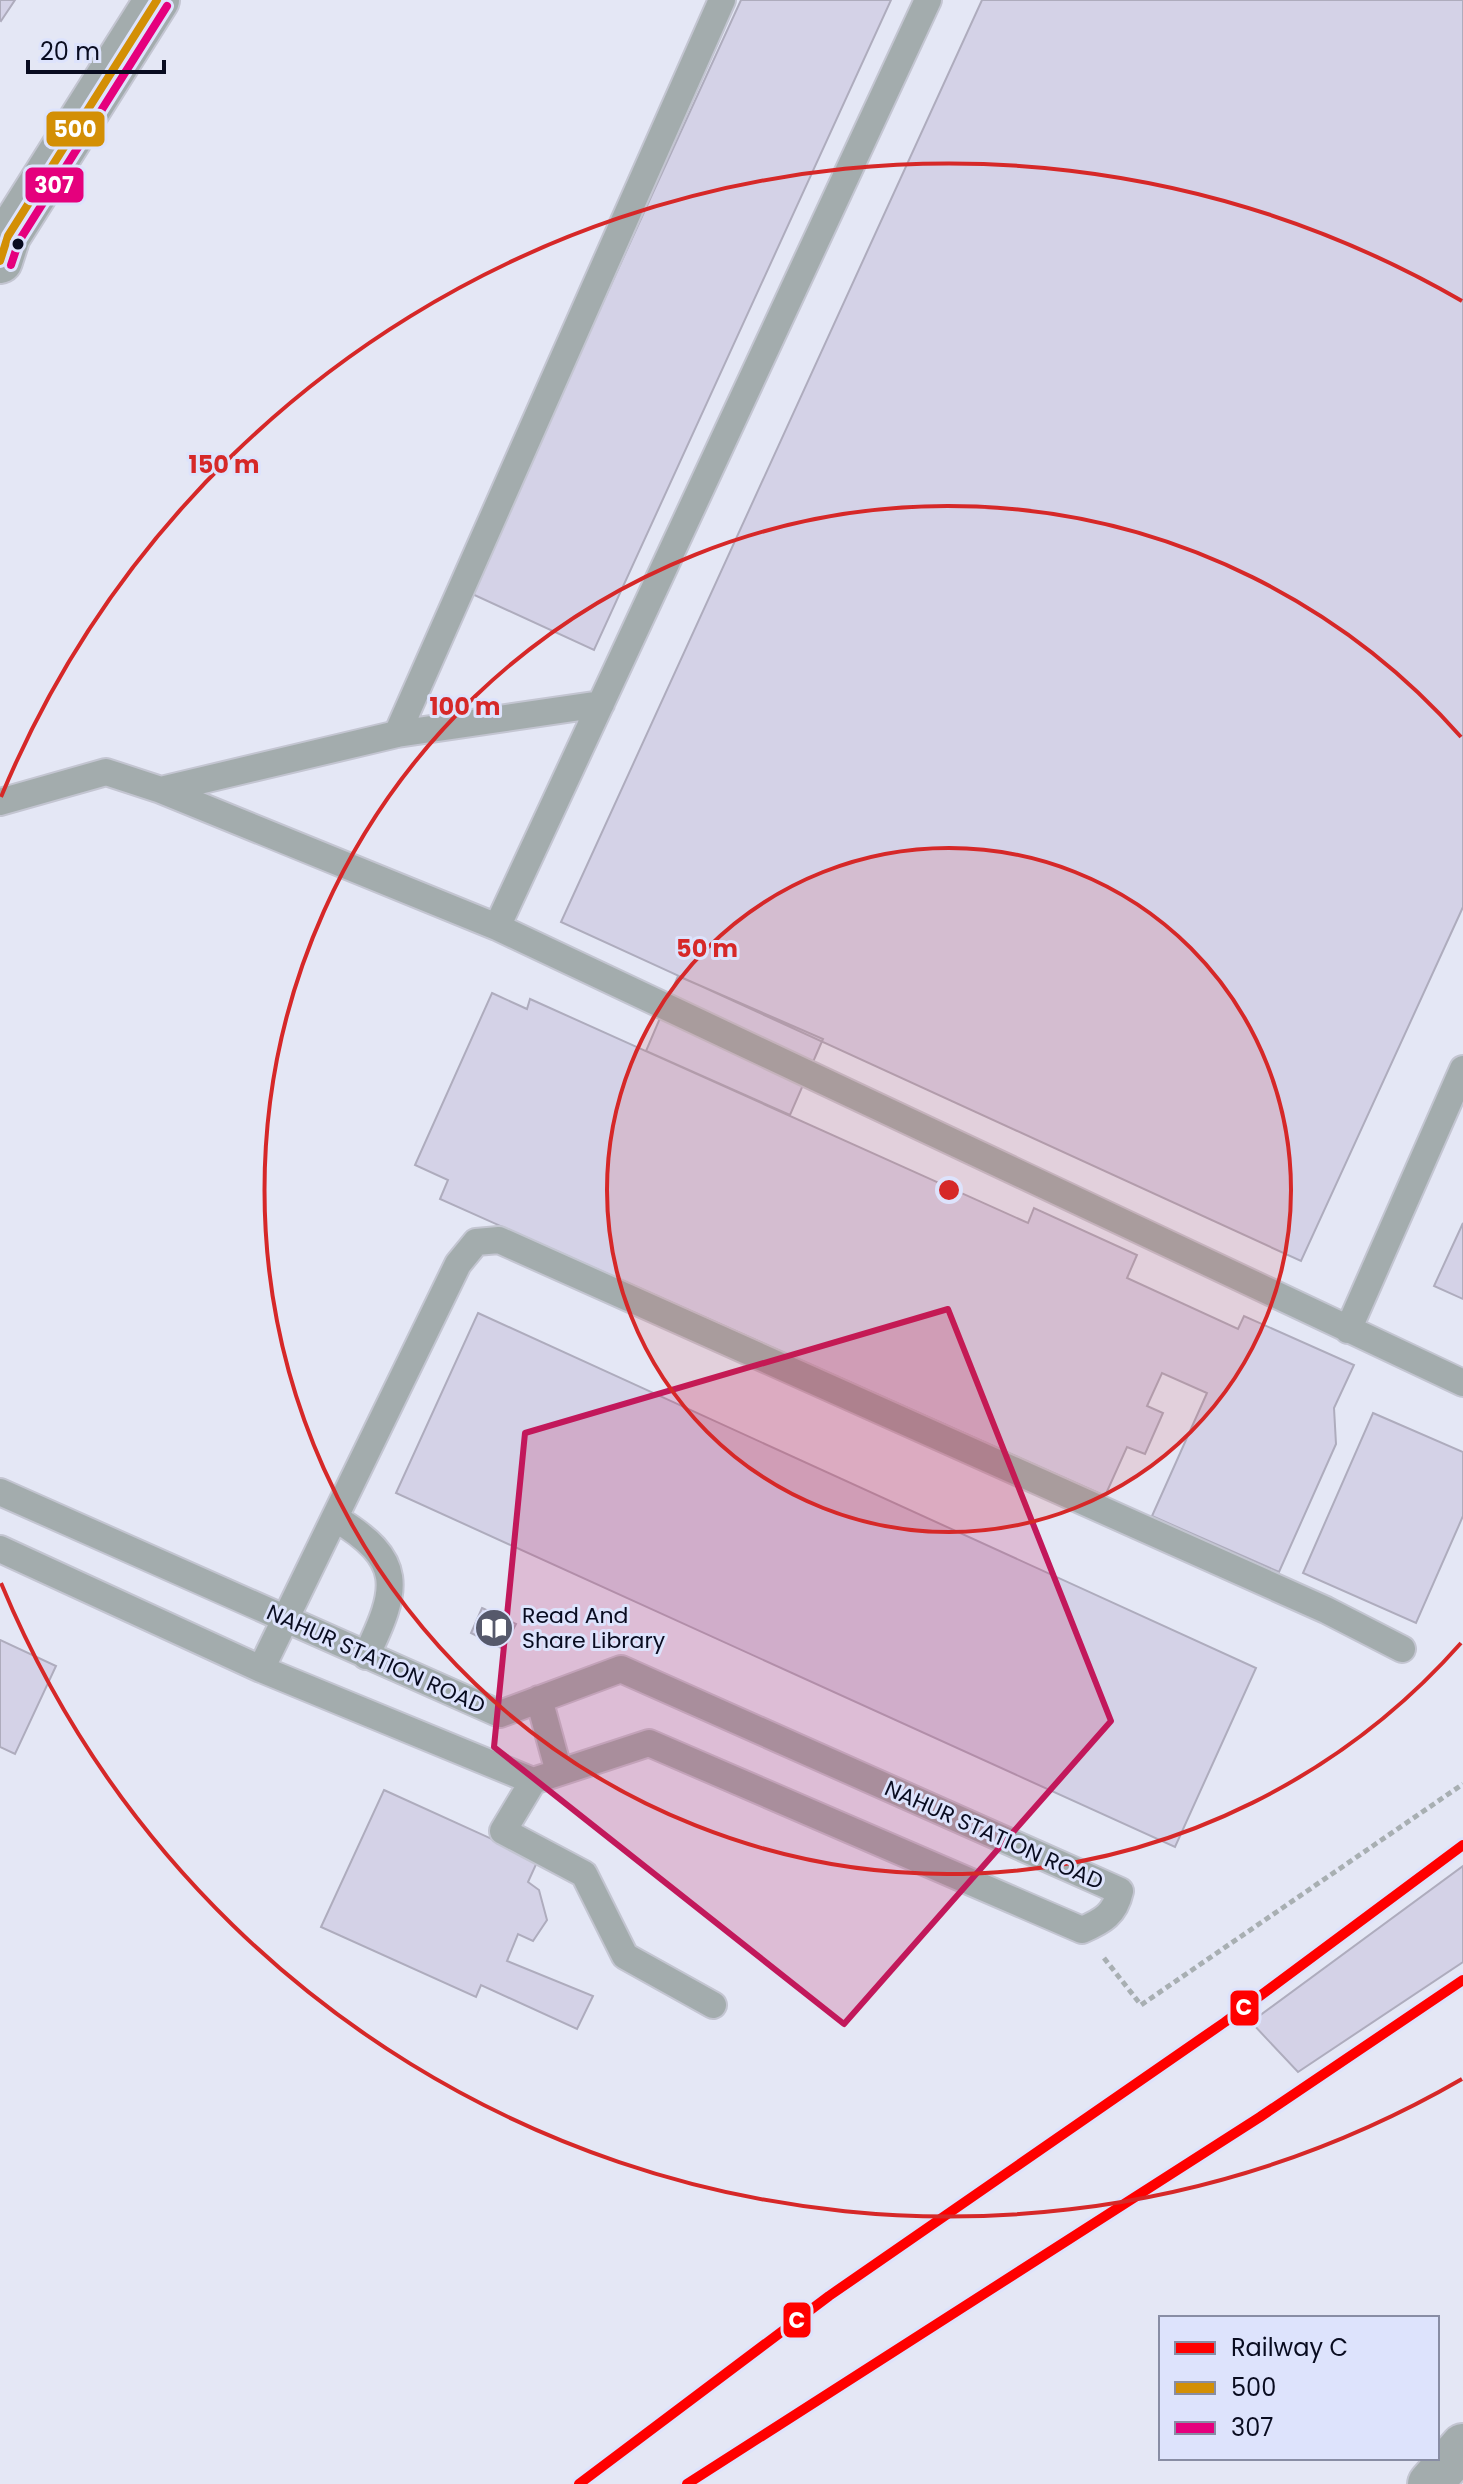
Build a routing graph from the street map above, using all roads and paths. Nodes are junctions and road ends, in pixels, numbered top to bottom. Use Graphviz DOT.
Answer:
graph roads {
  1 [pos="157,0"];
  2 [pos="722,0"];
  3 [pos="928,0"];
  4 [pos="0,261"];
  5 [pos="601,704"];
  6 [pos="397,734"];
  7 [pos="161,790"];
  8 [pos="0,802"];
  9 [pos="497,927"];
  10 [pos="1463,1069"];
  11 [pos="1348,1330"];
  12 [pos="1463,1383"];
  13 [pos="0,1492"];
  14 [pos="335,1518"];
  15 [pos="0,1549"];
  16 [pos="286,1620"];
  17 [pos="1402,1649"];
  18 [pos="366,1656"];
  19 [pos="261,1669"];
  20 [pos="539,1699"];
  21 [pos="559,1772"];
  22 [pos="533,1781"];
  23 [pos="1463,1784"];
  24 [pos="1082,1930"];
  25 [pos="713,2005"];
  26 [pos="1463,2446"];
  27 [pos="1430,2484"];
  1 -- 4 [label="street"];
  2 -- 6 [label="lane"];
  3 -- 5 [label="lane"];
  5 -- 6 [label="lane"];
  5 -- 9 [label="lane"];
  6 -- 7 [label="lane"];
  7 -- 8 [label="lane"];
  7 -- 9 [label="lane"];
  9 -- 11 [label="lane"];
  10 -- 11 [label="lane"];
  11 -- 12 [label="lane"];
  13 -- 16 [label="lane, NAHUR STATION ROAD"];
  14 -- 16 [label="lane"];
  14 -- 17 [label="lane"];
  14 -- 18 [label="lane"];
  15 -- 19 [label="lane"];
  16 -- 18 [label="lane, NAHUR STATION ROAD"];
  16 -- 19 [label="lane"];
  18 -- 20 [label="lane, NAHUR STATION ROAD"];
  19 -- 22 [label="lane"];
  20 -- 21 [label="lane"];
  20 -- 24 [label="lane, NAHUR STATION ROAD"];
  21 -- 22 [label="lane"];
  21 -- 24 [label="lane"];
  22 -- 25 [label="lane"];
  23 -- 24 [label="path"];
  26 -- 27 [label="street"];
}
